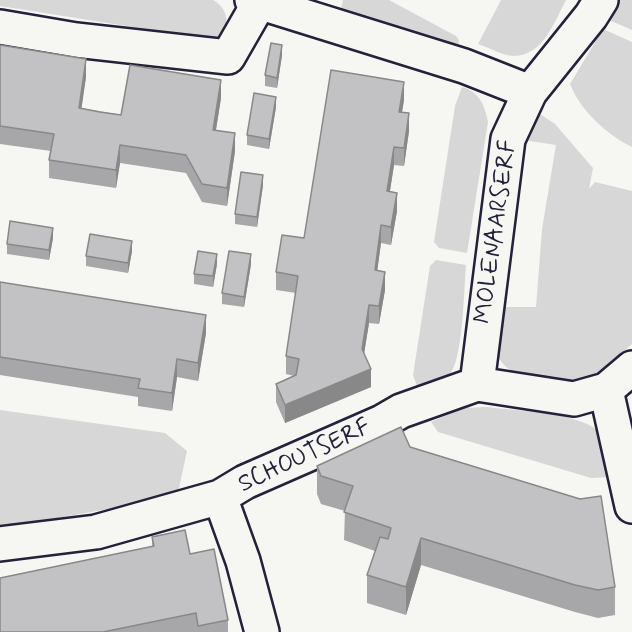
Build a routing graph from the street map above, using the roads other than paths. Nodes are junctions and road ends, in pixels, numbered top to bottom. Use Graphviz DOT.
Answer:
graph roads {
  1 [pos="601,0"];
  2 [pos="256,2"];
  3 [pos="0,27"];
  4 [pos="530,92"];
  5 [pos="632,368"];
  6 [pos="477,384"];
  7 [pos="606,390"];
  8 [pos="220,497"];
  9 [pos="632,506"];
  10 [pos="0,544"];
  11 [pos="262,632"];
  1 -- 4 [label="street, MOLENAARSERF"];
  2 -- 3 [label="street"];
  2 -- 4 [label="street"];
  4 -- 6 [label="street, MOLENAARSERF"];
  5 -- 7 [label="street"];
  6 -- 7 [label="street, SCHOUTSERF"];
  6 -- 8 [label="street, SCHOUTSERF"];
  7 -- 9 [label="street"];
  8 -- 10 [label="street, SCHOUTSERF"];
  8 -- 11 [label="street"];
}
